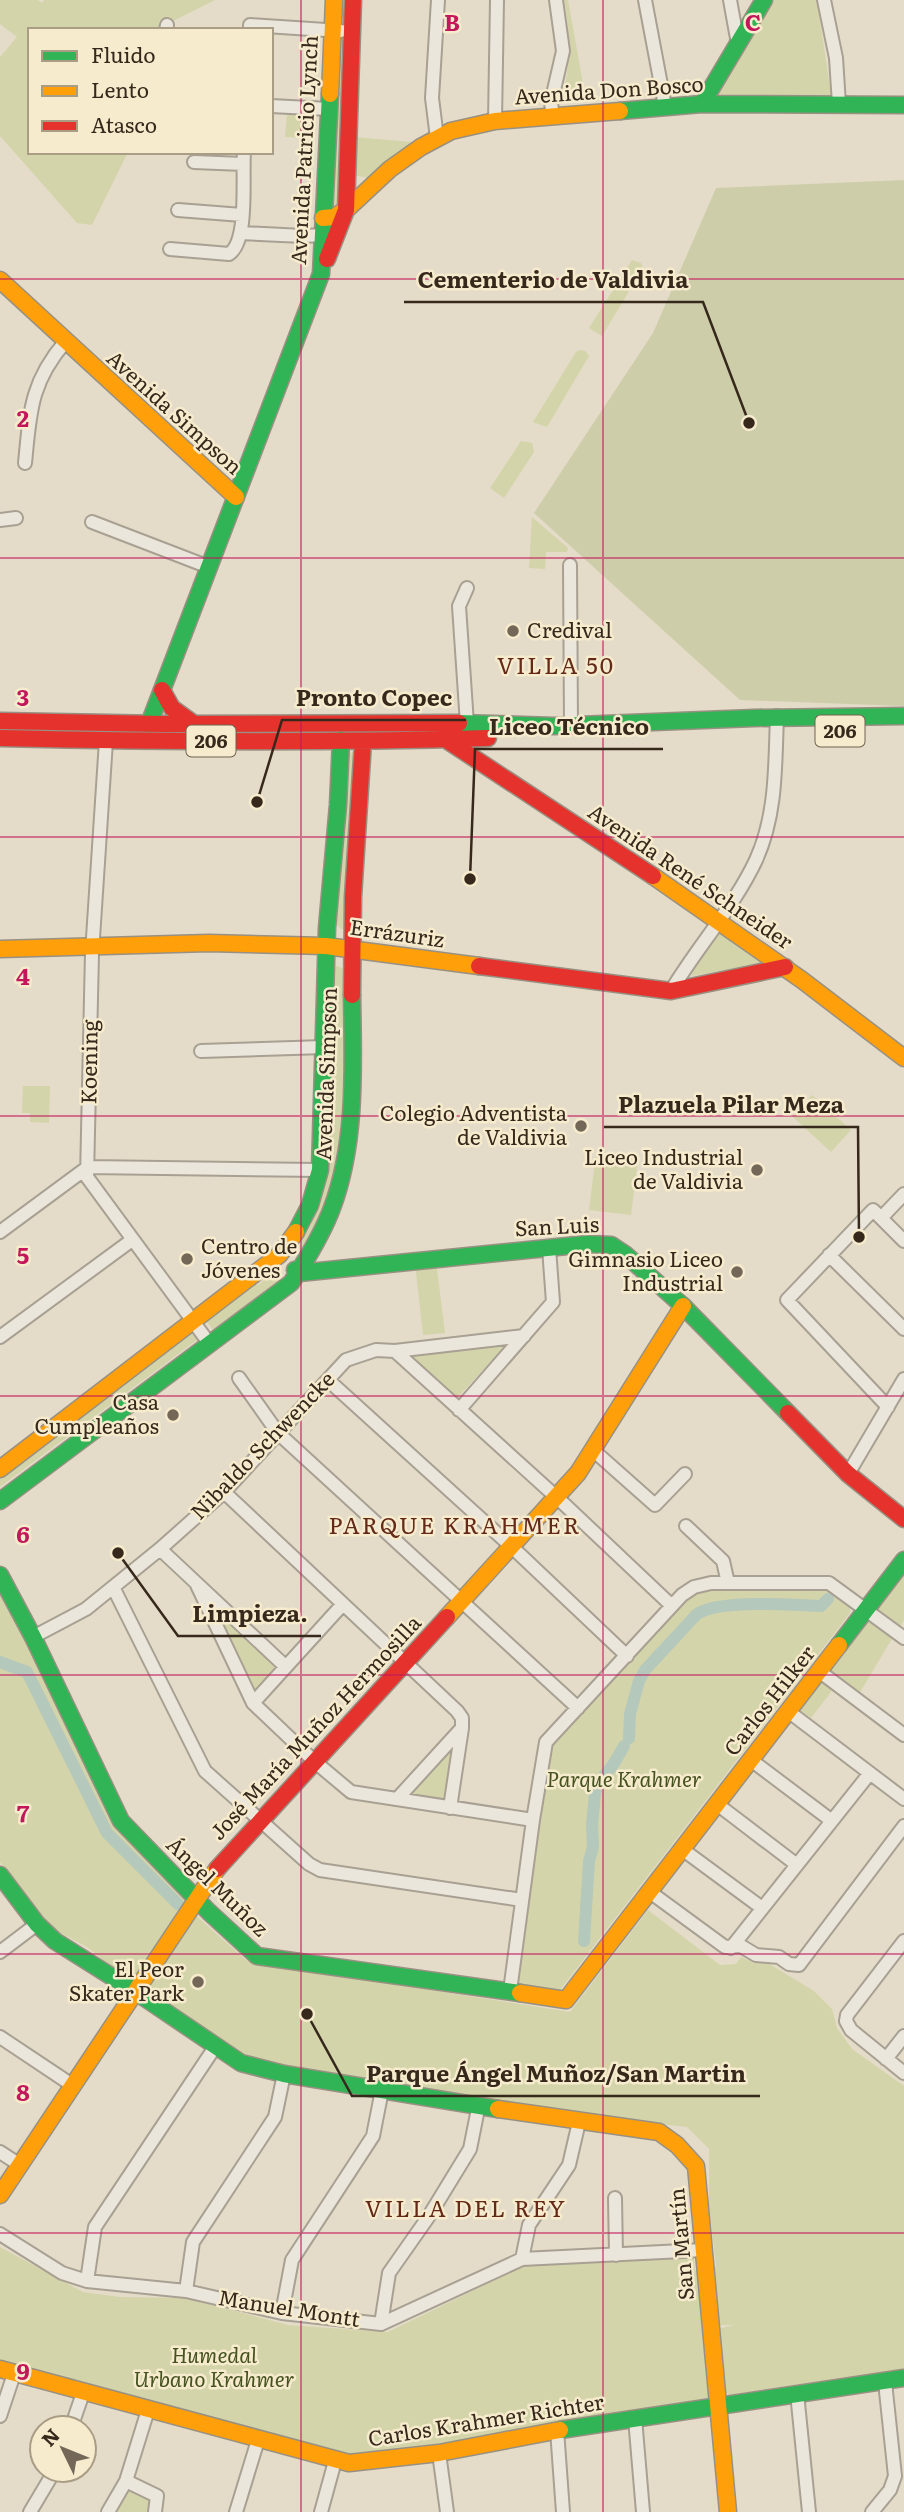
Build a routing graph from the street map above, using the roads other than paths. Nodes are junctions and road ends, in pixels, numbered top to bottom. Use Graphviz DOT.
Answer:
graph roads {
  1 [pos="334,0"];
  2 [pos="353,0"];
  3 [pos="438,0"];
  4 [pos="497,0"];
  5 [pos="556,0"];
  6 [pos="645,0"];
  7 [pos="730,0"];
  8 [pos="764,0"];
  9 [pos="824,0"];
  10 [pos="250,28"];
  11 [pos="332,31"];
  12 [pos="352,32"];
  13 [pos="738,44"];
  14 [pos="702,104"];
  15 [pos="839,104"];
  16 [pos="904,105"];
  17 [pos="273,106"];
  18 [pos="665,106"];
  19 [pos="328,110"];
  20 [pos="553,116"];
  21 [pos="495,121"];
  22 [pos="437,138"];
  23 [pos="243,158"];
  24 [pos="194,162"];
  25 [pos="178,210"];
  26 [pos="345,210"];
  27 [pos="242,215"];
  28 [pos="323,218"];
  29 [pos="241,233"];
  30 [pos="323,235"];
  31 [pos="170,249"];
  32 [pos="321,274"];
  33 [pos="0,280"];
  34 [pos="65,342"];
  35 [pos="24,463"];
  36 [pos="236,498"];
  37 [pos="16,518"];
  38 [pos="0,520"];
  39 [pos="92,522"];
  40 [pos="570,565"];
  41 [pos="209,567"];
  42 [pos="467,588"];
  43 [pos="162,690"];
  44 [pos="904,716"];
  45 [pos="0,721"];
  46 [pos="378,721"];
  47 [pos="149,724"];
  48 [pos="194,724"];
  49 [pos="467,724"];
  50 [pos="776,724"];
  51 [pos="571,725"];
  52 [pos="904,730"];
  53 [pos="0,738"];
  54 [pos="445,739"];
  55 [pos="341,740"];
  56 [pos="106,741"];
  57 [pos="363,742"];
  58 [pos="714,916"];
  59 [pos="93,946"];
  60 [pos="326,946"];
  61 [pos="351,948"];
  62 [pos="0,949"];
  63 [pos="785,967"];
  64 [pos="671,991"];
  65 [pos="324,1047"];
  66 [pos="201,1051"];
  67 [pos="904,1058"];
  68 [pos="88,1167"];
  69 [pos="320,1170"];
  70 [pos="904,1194"];
  71 [pos="877,1214"];
  72 [pos="0,1231"];
  73 [pos="132,1240"];
  74 [pos="904,1241"];
  75 [pos="549,1248"];
  76 [pos="279,1255"];
  77 [pos="829,1255"];
  78 [pos="299,1273"];
  79 [pos="683,1306"];
  80 [pos="194,1322"];
  81 [pos="904,1329"];
  82 [pos="524,1336"];
  83 [pos="0,1337"];
  84 [pos="209,1343"];
  85 [pos="395,1351"];
  86 [pos="239,1378"];
  87 [pos="904,1379"];
  88 [pos="328,1380"];
  89 [pos="888,1407"];
  90 [pos="459,1410"];
  91 [pos="278,1433"];
  92 [pos="593,1450"];
  93 [pos="0,1469"];
  94 [pos="685,1474"];
  95 [pos="848,1474"];
  96 [pos="224,1492"];
  97 [pos="556,1497"];
  98 [pos="0,1501"];
  99 [pos="904,1518"];
  100 [pos="686,1526"];
  101 [pos="512,1547"];
  102 [pos="160,1549"];
  103 [pos="904,1560"];
  104 [pos="0,1575"];
  105 [pos="728,1583"];
  106 [pos="197,1585"];
  107 [pos="113,1587"];
  108 [pos="462,1600"];
  109 [pos="343,1604"];
  110 [pos="672,1606"];
  111 [pos="866,1609"];
  112 [pos="33,1637"];
  113 [pos="904,1638"];
  114 [pos="627,1656"];
  115 [pos="406,1662"];
  116 [pos="286,1667"];
  117 [pos="819,1671"];
  118 [pos="253,1703"];
  119 [pos="578,1709"];
  120 [pos="788,1711"];
  121 [pos="462,1728"];
  122 [pos="904,1735"];
  123 [pos="751,1760"];
  124 [pos="314,1761"];
  125 [pos="870,1773"];
  126 [pos="398,1798"];
  127 [pos="904,1799"];
  128 [pos="717,1804"];
  129 [pos="450,1808"];
  130 [pos="533,1820"];
  131 [pos="259,1821"];
  132 [pos="832,1821"];
  133 [pos="904,1826"];
  134 [pos="682,1849"];
  135 [pos="797,1865"];
  136 [pos="0,1875"];
  137 [pos="650,1892"];
  138 [pos="196,1899"];
  139 [pos="522,1900"];
  140 [pos="762,1908"];
  141 [pos="37,1924"];
  142 [pos="904,1941"];
  143 [pos="732,1948"];
  144 [pos="0,1952"];
  145 [pos="136,1992"];
  146 [pos="510,1992"];
  147 [pos="566,2000"];
  148 [pos="0,2036"];
  149 [pos="904,2036"];
  150 [pos="215,2047"];
  151 [pos="886,2059"];
  152 [pos="904,2073"];
  153 [pos="285,2074"];
  154 [pos="72,2085"];
  155 [pos="382,2090"];
  156 [pos="479,2104"];
  157 [pos="579,2122"];
  158 [pos="0,2152"];
  159 [pos="20,2165"];
  160 [pos="0,2195"];
  161 [pos="615,2197"];
  162 [pos="0,2234"];
  163 [pos="703,2250"];
  164 [pos="616,2255"];
  165 [pos="522,2259"];
  166 [pos="87,2281"];
  167 [pos="186,2291"];
  168 [pos="282,2313"];
  169 [pos="381,2324"];
  170 [pos="7,2372"];
  171 [pos="904,2378"];
  172 [pos="885,2382"];
  173 [pos="83,2393"];
  174 [pos="797,2393"];
  175 [pos="719,2406"];
  176 [pos="148,2410"];
  177 [pos="76,2414"];
  178 [pos="0,2416"];
  179 [pos="635,2418"];
  180 [pos="557,2430"];
  181 [pos="258,2440"];
  182 [pos="439,2453"];
  183 [pos="335,2461"];
  184 [pos="126,2481"];
  185 [pos="47,2484"];
  186 [pos="30,2512"];
  187 [pos="108,2512"];
  188 [pos="155,2512"];
  189 [pos="236,2512"];
  190 [pos="320,2512"];
  191 [pos="447,2512"];
  192 [pos="563,2512"];
  193 [pos="643,2512"];
  194 [pos="728,2512"];
  195 [pos="809,2512"];
  196 [pos="872,2512"];
  1 -- 11 [label="main road, Avenida Patricio Lynch"];
  2 -- 12 [label="main road, Avenida Patricio Lynch"];
  3 -- 22 [label="street"];
  4 -- 21 [label="street"];
  5 -- 20 [label="street"];
  6 -- 18 [label="street"];
  7 -- 13 [label="street"];
  8 -- 13 [label="main road"];
  9 -- 15 [label="street"];
  10 -- 11 [label="street"];
  11 -- 12 [label="street"];
  11 -- 19 [label="main road, Avenida Patricio Lynch"];
  12 -- 26 [label="main road, Avenida Patricio Lynch"];
  13 -- 14 [label="main road"];
  14 -- 15 [label="main road, Avenida Don Bosco"];
  14 -- 18 [label="main road, Avenida Don Bosco"];
  15 -- 16 [label="main road, Avenida Don Bosco"];
  17 -- 19 [label="street"];
  18 -- 20 [label="main road, Avenida Don Bosco"];
  19 -- 28 [label="main road, Avenida Patricio Lynch"];
  20 -- 21 [label="main road, Avenida Don Bosco"];
  21 -- 22 [label="main road, Avenida Don Bosco"];
  22 -- 26 [label="main road, Avenida Don Bosco"];
  23 -- 24 [label="street"];
  23 -- 27 [label="street"];
  25 -- 27 [label="street"];
  26 -- 28 [label="main road, Avenida Don Bosco"];
  26 -- 32 [label="main road, Avenida Don Bosco"];
  27 -- 29 [label="street"];
  28 -- 30 [label="main road, Avenida Patricio Lynch"];
  29 -- 30 [label="street"];
  29 -- 31 [label="street"];
  30 -- 32 [label="main road, Avenida Patricio Lynch"];
  32 -- 36 [label="main road, Avenida Patricio Lynch"];
  33 -- 34 [label="main road, Avenida Simpson"];
  34 -- 35 [label="street"];
  34 -- 36 [label="main road, Avenida Simpson"];
  36 -- 41 [label="main road, Avenida Simpson"];
  37 -- 38 [label="street"];
  39 -- 41 [label="street"];
  40 -- 51 [label="street"];
  41 -- 43 [label="main road, Avenida Simpson"];
  42 -- 49 [label="street"];
  43 -- 47 [label="main road, Avenida Simpson"];
  43 -- 48 [label="main road"];
  44 -- 50 [label="main road, 206"];
  45 -- 47 [label="main road, 206"];
  46 -- 48 [label="main road, 206"];
  46 -- 49 [label="main road, 206"];
  46 -- 55 [label="main road"];
  47 -- 48 [label="main road, 206"];
  47 -- 56 [label="main road"];
  49 -- 51 [label="main road, 206"];
  50 -- 51 [label="main road, 206"];
  50 -- 52 [label="main road, 206"];
  50 -- 54 [label="main road, 206"];
  50 -- 58 [label="street"];
  53 -- 56 [label="main road, 206"];
  54 -- 57 [label="main road, 206"];
  54 -- 58 [label="main road, Avenida René Schneider"];
  55 -- 56 [label="main road, 206"];
  55 -- 57 [label="main road, 206"];
  55 -- 60 [label="main road, Avenida Simpson"];
  56 -- 59 [label="street, Koening"];
  57 -- 61 [label="main road, Avenida Simpson"];
  58 -- 63 [label="main road, Avenida René Schneider"];
  58 -- 64 [label="street"];
  59 -- 60 [label="main road, Errázuriz"];
  59 -- 62 [label="main road, Errázuriz"];
  59 -- 68 [label="street, Koening"];
  60 -- 61 [label="main road, Errázuriz"];
  60 -- 65 [label="main road, Avenida Simpson"];
  61 -- 64 [label="main road, Errázuriz"];
  61 -- 78 [label="main road, Avenida Simpson"];
  63 -- 64 [label="main road, Errázuriz"];
  63 -- 67 [label="main road, Avenida René Schneider"];
  65 -- 66 [label="street"];
  65 -- 69 [label="main road, Avenida Simpson"];
  68 -- 69 [label="street"];
  68 -- 72 [label="street"];
  68 -- 73 [label="street, Koening"];
  69 -- 76 [label="main road, Avenida Simpson"];
  70 -- 71 [label="street"];
  71 -- 74 [label="street"];
  71 -- 77 [label="street"];
  73 -- 80 [label="street, Koening"];
  73 -- 83 [label="street"];
  75 -- 78 [label="main road, San Luis"];
  75 -- 79 [label="main road, San Luis"];
  75 -- 82 [label="street"];
  76 -- 78 [label="main road"];
  76 -- 80 [label="main road, Avenida Simpson"];
  77 -- 81 [label="street"];
  77 -- 89 [label="street"];
  78 -- 84 [label="main road, Avenida Simpson"];
  79 -- 92 [label="main road, José María Muñoz Hermosilla"];
  79 -- 95 [label="main road, San Luis"];
  80 -- 84 [label="street, Koening"];
  80 -- 93 [label="main road, Avenida Simpson"];
  82 -- 85 [label="street, Nibaldo Schwencke"];
  82 -- 90 [label="street"];
  84 -- 98 [label="main road, Avenida Simpson"];
  85 -- 88 [label="street, Nibaldo Schwencke"];
  85 -- 90 [label="street"];
  86 -- 91 [label="street"];
  87 -- 89 [label="street"];
  88 -- 91 [label="street, Nibaldo Schwencke"];
  88 -- 101 [label="street"];
  89 -- 95 [label="street"];
  90 -- 97 [label="street"];
  91 -- 96 [label="street, Nibaldo Schwencke"];
  91 -- 108 [label="street"];
  92 -- 94 [label="street"];
  92 -- 97 [label="main road, José María Muñoz Hermosilla"];
  95 -- 99 [label="main road, San Luis"];
  96 -- 102 [label="street, Nibaldo Schwencke"];
  96 -- 109 [label="street"];
  97 -- 101 [label="main road, José María Muñoz Hermosilla"];
  97 -- 110 [label="street"];
  100 -- 105 [label="street"];
  101 -- 108 [label="main road, José María Muñoz Hermosilla"];
  101 -- 114 [label="street"];
  102 -- 106 [label="street"];
  102 -- 107 [label="street, Nibaldo Schwencke"];
  103 -- 111 [label="main road, Carlos Hilker"];
  104 -- 112 [label="main road, Ángel Muñoz"];
  105 -- 110 [label="street"];
  105 -- 111 [label="street"];
  106 -- 116 [label="street"];
  106 -- 118 [label="street"];
  107 -- 112 [label="street, Nibaldo Schwencke"];
  107 -- 131 [label="street"];
  108 -- 115 [label="main road, José María Muñoz Hermosilla"];
  108 -- 119 [label="street"];
  109 -- 115 [label="street"];
  109 -- 116 [label="street"];
  110 -- 114 [label="street"];
  111 -- 113 [label="street"];
  111 -- 117 [label="main road, Carlos Hilker"];
  112 -- 138 [label="main road, Ángel Muñoz"];
  114 -- 119 [label="street"];
  115 -- 121 [label="street"];
  115 -- 124 [label="main road, José María Muñoz Hermosilla"];
  116 -- 118 [label="street"];
  117 -- 120 [label="main road, Carlos Hilker"];
  117 -- 122 [label="street"];
  118 -- 124 [label="street"];
  119 -- 130 [label="street"];
  120 -- 123 [label="main road, Carlos Hilker"];
  120 -- 125 [label="street"];
  121 -- 126 [label="street"];
  121 -- 129 [label="street"];
  123 -- 128 [label="main road, Carlos Hilker"];
  123 -- 132 [label="street"];
  124 -- 126 [label="street"];
  124 -- 131 [label="main road, José María Muñoz Hermosilla"];
  125 -- 127 [label="street"];
  125 -- 132 [label="street"];
  126 -- 129 [label="street"];
  128 -- 134 [label="main road, Carlos Hilker"];
  128 -- 135 [label="street"];
  129 -- 130 [label="street"];
  130 -- 139 [label="street"];
  131 -- 138 [label="main road, José María Muñoz Hermosilla"];
  131 -- 139 [label="street"];
  132 -- 135 [label="street"];
  133 -- 143 [label="street"];
  134 -- 137 [label="main road, Carlos Hilker"];
  134 -- 140 [label="street"];
  135 -- 140 [label="street"];
  136 -- 141 [label="main road, San Martín"];
  137 -- 143 [label="street"];
  137 -- 147 [label="main road, Carlos Hilker"];
  138 -- 145 [label="main road, José María Muñoz Hermosilla"];
  138 -- 146 [label="main road, Ángel Muñoz"];
  139 -- 146 [label="street"];
  140 -- 143 [label="street"];
  141 -- 144 [label="street"];
  141 -- 145 [label="main road, San Martín"];
  142 -- 151 [label="street"];
  145 -- 150 [label="main road, San Martín"];
  145 -- 154 [label="main road, José María Muñoz Hermosilla"];
  146 -- 147 [label="main road, Ángel Muñoz"];
  148 -- 154 [label="street"];
  149 -- 151 [label="street"];
  150 -- 153 [label="main road, San Martín"];
  150 -- 166 [label="street"];
  151 -- 152 [label="street"];
  153 -- 155 [label="main road, San Martín"];
  153 -- 167 [label="street"];
  154 -- 159 [label="main road, José María Muñoz Hermosilla"];
  155 -- 156 [label="main road, San Martín"];
  155 -- 168 [label="street"];
  156 -- 157 [label="main road, San Martín"];
  156 -- 169 [label="street"];
  157 -- 163 [label="main road, San Martín"];
  157 -- 165 [label="street"];
  158 -- 159 [label="street"];
  159 -- 160 [label="main road, José María Muñoz Hermosilla"];
  161 -- 164 [label="street"];
  162 -- 166 [label="street, Manuel Montt"];
  163 -- 164 [label="street, Manuel Montt"];
  163 -- 175 [label="main road, San Martín"];
  164 -- 165 [label="street, Manuel Montt"];
  165 -- 169 [label="street, Manuel Montt"];
  166 -- 167 [label="street, Manuel Montt"];
  167 -- 168 [label="street, Manuel Montt"];
  168 -- 169 [label="street, Manuel Montt"];
  170 -- 173 [label="main road, Carlos Krahmer Richter"];
  170 -- 178 [label="street"];
  171 -- 172 [label="main road, Carlos Krahmer Richter"];
  172 -- 174 [label="main road, Carlos Krahmer Richter"];
  172 -- 196 [label="street"];
  173 -- 176 [label="main road, Carlos Krahmer Richter"];
  173 -- 177 [label="street"];
  174 -- 175 [label="main road, Carlos Krahmer Richter"];
  174 -- 195 [label="street"];
  175 -- 179 [label="main road, Carlos Krahmer Richter"];
  175 -- 194 [label="main road, San Martín"];
  176 -- 181 [label="main road, Carlos Krahmer Richter"];
  176 -- 184 [label="street"];
  179 -- 180 [label="main road, Carlos Krahmer Richter"];
  179 -- 193 [label="street"];
  180 -- 182 [label="main road, Carlos Krahmer Richter"];
  180 -- 192 [label="street"];
  181 -- 183 [label="main road, Carlos Krahmer Richter"];
  181 -- 189 [label="street"];
  182 -- 183 [label="main road, Carlos Krahmer Richter"];
  182 -- 191 [label="street"];
  183 -- 190 [label="street"];
  184 -- 187 [label="street"];
  184 -- 188 [label="street"];
  185 -- 186 [label="street"];
}
